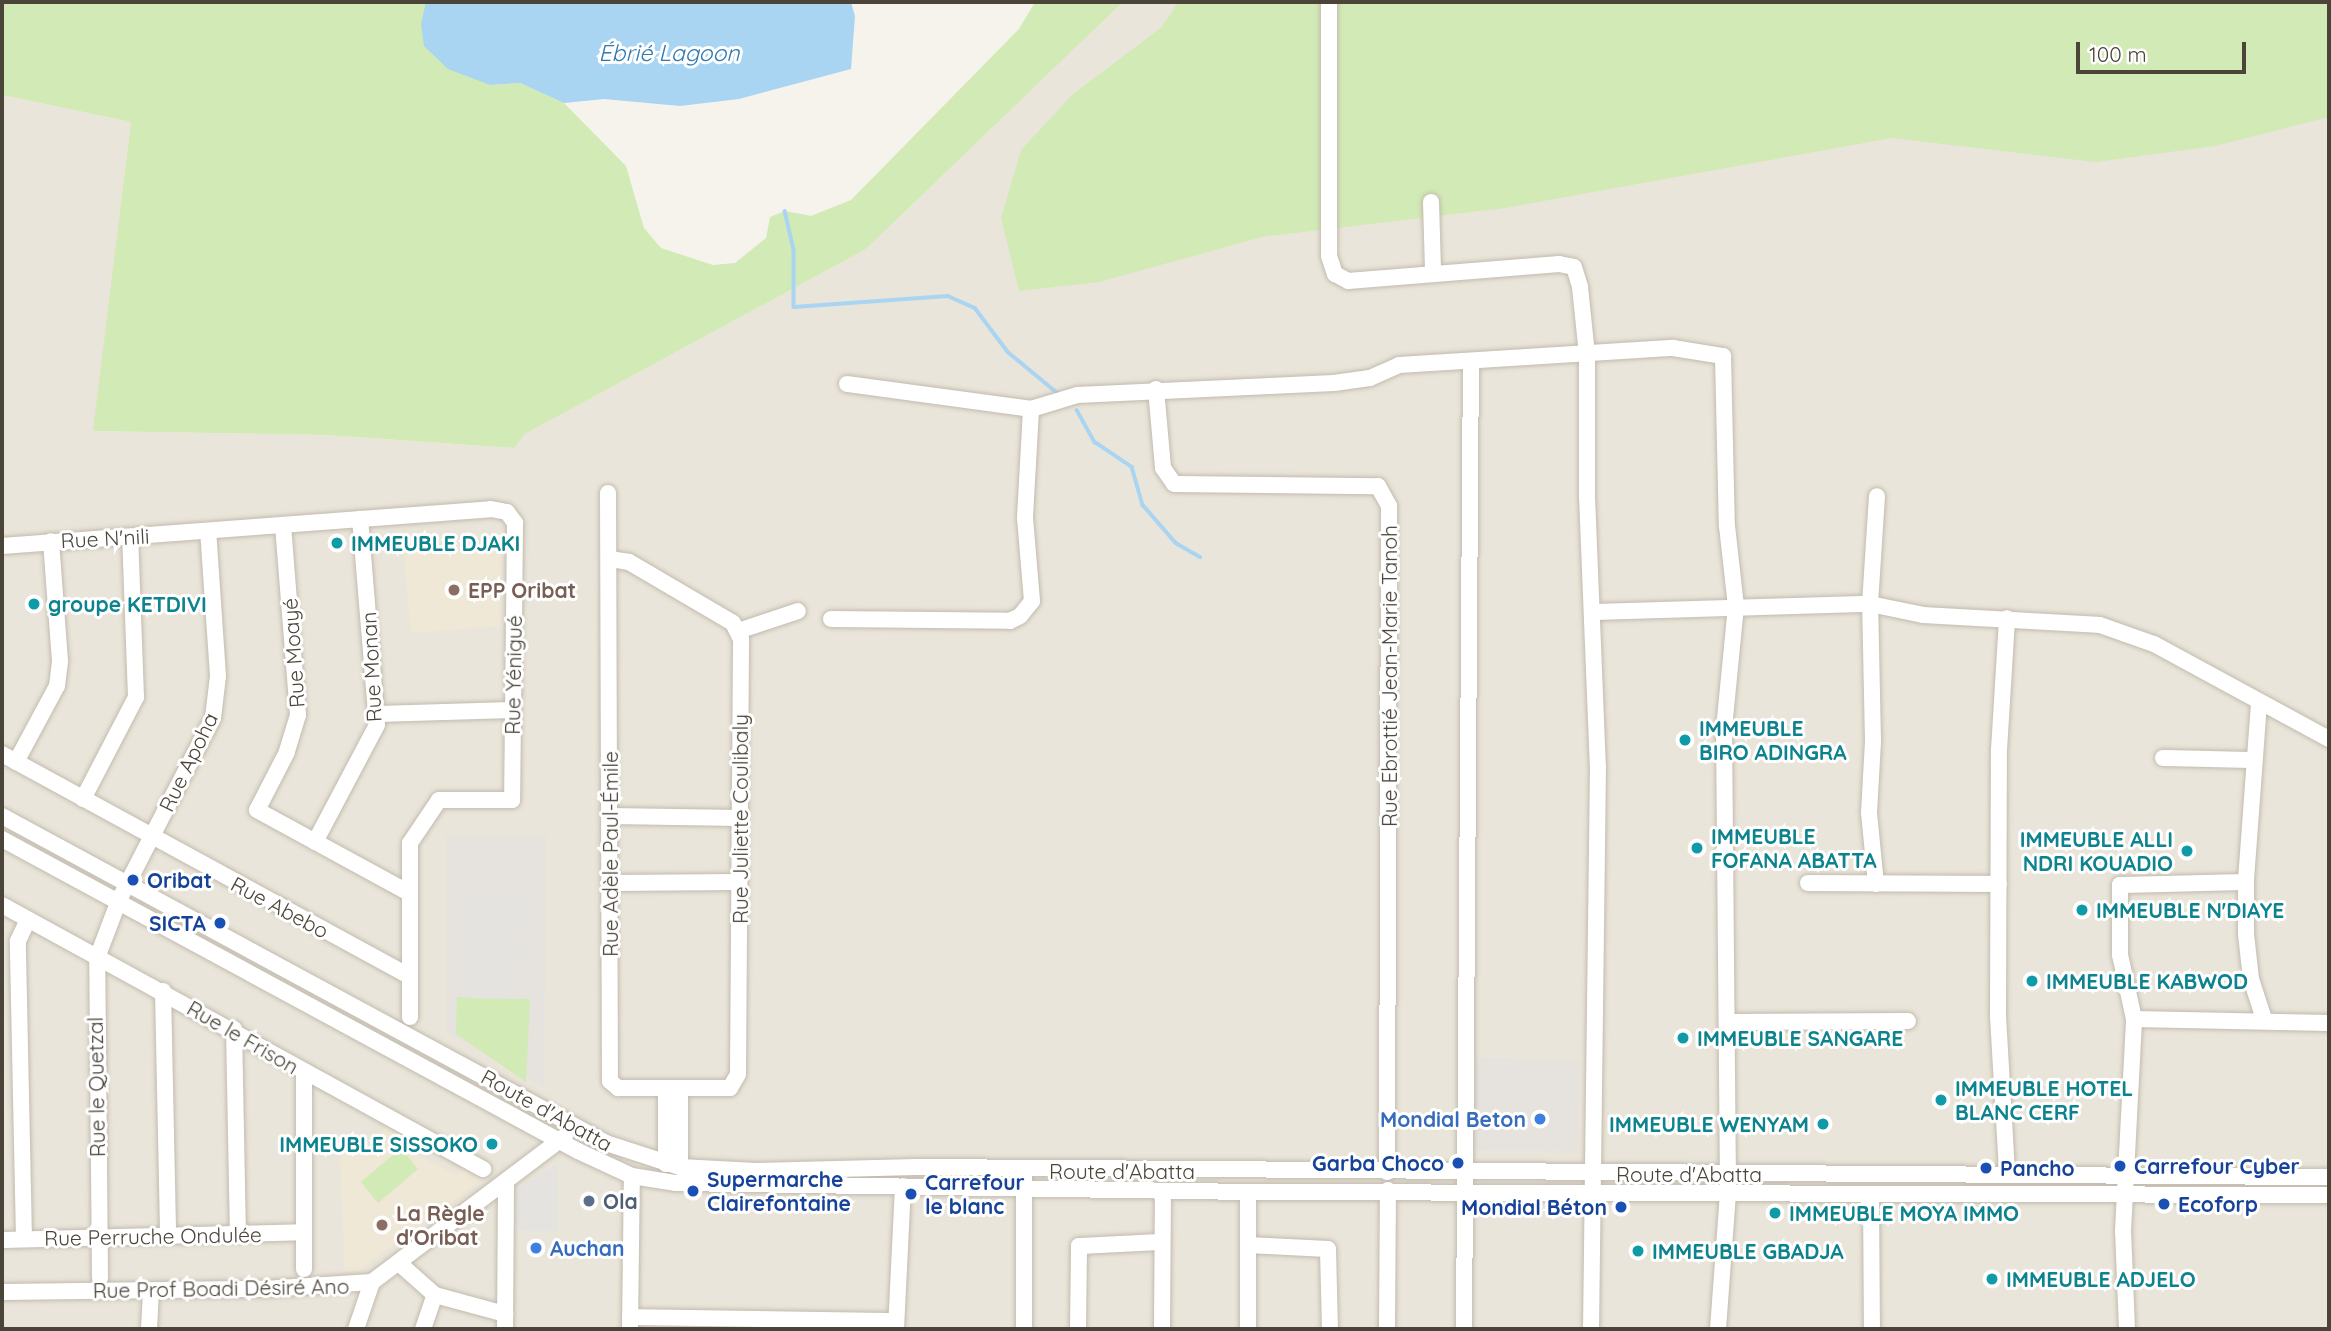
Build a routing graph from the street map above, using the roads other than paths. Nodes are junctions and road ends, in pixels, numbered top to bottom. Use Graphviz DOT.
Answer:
graph roads {
  1 [pos="1329,2"];
  2 [pos="1431,202"];
  3 [pos="1433,271"];
  4 [pos="1587,355"];
  5 [pos="1471,361"];
  6 [pos="847,384"];
  7 [pos="1156,389"];
  8 [pos="1031,409"];
  9 [pos="607,493"];
  10 [pos="1877,496"];
  11 [pos="360,519"];
  12 [pos="283,525"];
  13 [pos="208,531"];
  14 [pos="130,537"];
  15 [pos="51,541"];
  16 [pos="2,546"];
  17 [pos="611,559"];
  18 [pos="1870,604"];
  19 [pos="1736,606"];
  20 [pos="798,611"];
  21 [pos="1594,612"];
  22 [pos="2007,618"];
  23 [pos="831,619"];
  24 [pos="738,631"];
  25 [pos="2259,702"];
  26 [pos="512,710"];
  27 [pos="377,714"];
  28 [pos="2329,739"];
  29 [pos="9,758"];
  30 [pos="2163,758"];
  31 [pos="2253,760"];
  32 [pos="83,799"];
  33 [pos="2,816"];
  34 [pos="610,817"];
  35 [pos="740,818"];
  36 [pos="151,837"];
  37 [pos="2,839"];
  38 [pos="315,842"];
  39 [pos="2245,881"];
  40 [pos="740,882"];
  41 [pos="610,883"];
  42 [pos="1808,883"];
  43 [pos="1876,884"];
  44 [pos="1999,884"];
  45 [pos="127,885"];
  46 [pos="409,893"];
  47 [pos="119,900"];
  48 [pos="2,905"];
  49 [pos="28,920"];
  50 [pos="97,958"];
  51 [pos="409,976"];
  52 [pos="163,991"];
  53 [pos="410,1017"];
  54 [pos="2134,1018"];
  55 [pos="2264,1019"];
  56 [pos="1908,1021"];
  57 [pos="1729,1022"];
  58 [pos="2329,1023"];
  59 [pos="234,1029"];
  60 [pos="304,1073"];
  61 [pos="673,1089"];
  62 [pos="571,1125"];
  63 [pos="561,1142"];
  64 [pos="673,1165"];
  65 [pos="483,1169"];
  66 [pos="1387,1172"];
  67 [pos="2007,1172"];
  68 [pos="1590,1173"];
  69 [pos="2128,1173"];
  70 [pos="1466,1174"];
  71 [pos="1728,1174"];
  72 [pos="632,1176"];
  73 [pos="2329,1177"];
  74 [pos="1023,1179"];
  75 [pos="506,1184"];
  76 [pos="903,1186"];
  77 [pos="1163,1191"];
  78 [pos="1388,1191"];
  79 [pos="1248,1192"];
  80 [pos="1466,1192"];
  81 [pos="1590,1193"];
  82 [pos="1728,1193"];
  83 [pos="1871,1194"];
  84 [pos="2329,1195"];
  85 [pos="2124,1197"];
  86 [pos="304,1232"];
  87 [pos="238,1234"];
  88 [pos="168,1236"];
  89 [pos="99,1238"];
  90 [pos="24,1239"];
  91 [pos="2,1240"];
  92 [pos="1161,1242"];
  93 [pos="1248,1245"];
  94 [pos="400,1264"];
  95 [pos="304,1269"];
  96 [pos="100,1278"];
  97 [pos="372,1282"];
  98 [pos="2,1292"];
  99 [pos="151,1292"];
  100 [pos="435,1295"];
  101 [pos="505,1322"];
  102 [pos="630,1323"];
  103 [pos="896,1325"];
  104 [pos="149,1329"];
  105 [pos="356,1329"];
  106 [pos="423,1329"];
  107 [pos="1024,1329"];
  108 [pos="1077,1329"];
  109 [pos="1162,1329"];
  110 [pos="1248,1329"];
  111 [pos="1330,1329"];
  112 [pos="1387,1329"];
  113 [pos="1464,1329"];
  114 [pos="1591,1329"];
  115 [pos="1718,1329"];
  116 [pos="1872,1329"];
  117 [pos="2127,1329"];
  1 -- 3 [label="street"];
  2 -- 3 [label="street"];
  3 -- 4 [label="street"];
  4 -- 5 [label="street"];
  4 -- 19 [label="street"];
  4 -- 21 [label="street"];
  5 -- 7 [label="street"];
  5 -- 70 [label="street"];
  6 -- 8 [label="street"];
  7 -- 8 [label="street"];
  7 -- 66 [label="street, Rue Ebrottié Jean-Marie Tanoh"];
  8 -- 23 [label="street"];
  9 -- 17 [label="street, Rue Adèle Paul-Émile"];
  10 -- 18 [label="street"];
  11 -- 12 [label="street, Rue Yénigué"];
  11 -- 26 [label="street, Rue Yénigué"];
  11 -- 27 [label="street, Rue Monan"];
  12 -- 13 [label="street, Rue Yénigué"];
  12 -- 38 [label="street, Rue Moayé"];
  13 -- 14 [label="street, Rue N'nili"];
  13 -- 36 [label="street, Rue Apoha"];
  14 -- 15 [label="street, Rue N'nili"];
  14 -- 32 [label="street"];
  15 -- 16 [label="street, Rue N'nili"];
  15 -- 29 [label="street"];
  17 -- 24 [label="street"];
  17 -- 34 [label="street, Rue Adèle Paul-Émile"];
  18 -- 19 [label="street"];
  18 -- 22 [label="street"];
  18 -- 43 [label="street"];
  19 -- 21 [label="street"];
  19 -- 57 [label="street"];
  20 -- 24 [label="street"];
  21 -- 68 [label="street"];
  22 -- 25 [label="street"];
  22 -- 44 [label="street"];
  24 -- 35 [label="street, Rue Juliette Coulibaly"];
  25 -- 28 [label="street"];
  25 -- 31 [label="street"];
  26 -- 27 [label="street"];
  26 -- 46 [label="street, Rue Yénigué"];
  27 -- 38 [label="street, Rue Monan"];
  29 -- 32 [label="street"];
  30 -- 31 [label="street"];
  31 -- 39 [label="street"];
  32 -- 36 [label="street"];
  33 -- 45 [label="street, Route d'Abatta"];
  34 -- 35 [label="street"];
  34 -- 41 [label="street, Rue Adèle Paul-Émile"];
  35 -- 40 [label="street, Rue Juliette Coulibaly"];
  36 -- 45 [label="street, Rue Apoha"];
  36 -- 51 [label="street, Rue Abebo"];
  37 -- 47 [label="street, Route d'Abatta"];
  38 -- 46 [label="street, Rue Moayé"];
  39 -- 54 [label="street"];
  39 -- 55 [label="street"];
  40 -- 41 [label="street"];
  40 -- 61 [label="street, Rue Juliette Coulibaly"];
  41 -- 61 [label="street, Rue Adèle Paul-Émile"];
  42 -- 43 [label="street"];
  43 -- 44 [label="street"];
  44 -- 67 [label="street"];
  45 -- 47 [label="street, Rue Apoha"];
  45 -- 62 [label="street, Route d'Abatta"];
  46 -- 51 [label="street, Rue Yénigué"];
  47 -- 50 [label="street, Rue le Quetzal"];
  47 -- 63 [label="street, Route d'Abatta"];
  48 -- 49 [label="street, Rue le Frison"];
  49 -- 50 [label="street, Rue le Frison"];
  49 -- 90 [label="street"];
  50 -- 52 [label="street, Rue le Frison"];
  50 -- 89 [label="street, Rue le Quetzal"];
  51 -- 53 [label="street, Rue Yénigué"];
  52 -- 59 [label="street, Rue le Frison"];
  52 -- 88 [label="street"];
  54 -- 55 [label="street"];
  54 -- 69 [label="street"];
  55 -- 58 [label="street"];
  56 -- 57 [label="street"];
  57 -- 71 [label="street"];
  59 -- 60 [label="street, Rue le Frison"];
  59 -- 87 [label="street"];
  60 -- 65 [label="street, Rue le Frison"];
  60 -- 86 [label="street"];
  61 -- 64 [label="street"];
  62 -- 63 [label="street"];
  62 -- 64 [label="street, Route d'Abatta"];
  63 -- 72 [label="street, Route d'Abatta"];
  63 -- 75 [label="street, Rue Prof Boadi Désiré Ano"];
  64 -- 74 [label="street, Route d'Abatta"];
  66 -- 70 [label="street, Route d'Abatta"];
  66 -- 74 [label="street, Route d'Abatta"];
  67 -- 69 [label="street, Route d'Abatta"];
  67 -- 71 [label="street, Route d'Abatta"];
  68 -- 70 [label="street, Route d'Abatta"];
  68 -- 71 [label="street, Route d'Abatta"];
  68 -- 81 [label="street"];
  69 -- 73 [label="street, Route d'Abatta"];
  69 -- 85 [label="street"];
  70 -- 80 [label="street"];
  71 -- 82 [label="street"];
  72 -- 76 [label="street, Route d'Abatta"];
  72 -- 102 [label="street"];
  74 -- 76 [label="street, Route d'Abatta"];
  74 -- 77 [label="street, Route d'Abatta"];
  74 -- 107 [label="street"];
  75 -- 94 [label="street, Rue Prof Boadi Désiré Ano"];
  75 -- 101 [label="street"];
  76 -- 103 [label="street"];
  77 -- 79 [label="street, Route d'Abatta"];
  77 -- 92 [label="street"];
  78 -- 79 [label="street, Route d'Abatta"];
  78 -- 80 [label="street, Route d'Abatta"];
  78 -- 112 [label="street"];
  79 -- 93 [label="street"];
  80 -- 81 [label="street, Route d'Abatta"];
  80 -- 113 [label="street"];
  81 -- 82 [label="street, Route d'Abatta"];
  81 -- 114 [label="street"];
  82 -- 83 [label="street, Route d'Abatta"];
  82 -- 115 [label="street"];
  83 -- 85 [label="street, Route d'Abatta"];
  83 -- 116 [label="street"];
  84 -- 85 [label="street, Route d'Abatta"];
  85 -- 117 [label="street"];
  86 -- 87 [label="street, Rue Perruche Ondulée"];
  86 -- 95 [label="street"];
  87 -- 88 [label="street, Rue Perruche Ondulée"];
  88 -- 89 [label="street, Rue Perruche Ondulée"];
  89 -- 90 [label="street, Rue Perruche Ondulée"];
  89 -- 96 [label="street, Rue le Quetzal"];
  90 -- 91 [label="street, Rue Perruche Ondulée"];
  92 -- 108 [label="street"];
  92 -- 109 [label="street"];
  93 -- 110 [label="street"];
  93 -- 111 [label="street"];
  94 -- 97 [label="street, Rue Prof Boadi Désiré Ano"];
  94 -- 100 [label="street"];
  97 -- 99 [label="street, Rue Prof Boadi Désiré Ano"];
  97 -- 105 [label="street"];
  98 -- 99 [label="street, Rue Prof Boadi Désiré Ano"];
  99 -- 104 [label="street"];
  100 -- 101 [label="street"];
  100 -- 106 [label="street"];
  102 -- 103 [label="street"];
}
